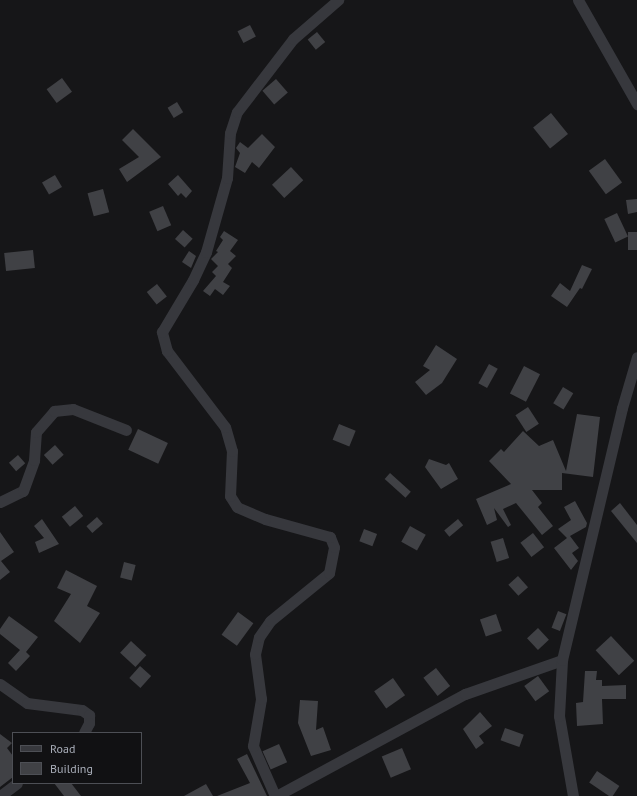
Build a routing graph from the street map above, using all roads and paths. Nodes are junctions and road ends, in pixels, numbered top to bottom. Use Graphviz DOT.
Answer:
graph roads {
  1 [pos="338,0"];
  2 [pos="578,0"];
  3 [pos="637,104"];
  4 [pos="637,357"];
  5 [pos="126,430"];
  6 [pos="0,502"];
  7 [pos="562,660"];
  8 [pos="0,684"];
  9 [pos="84,732"];
  10 [pos="16,784"];
  11 [pos="0,796"];
  12 [pos="276,796"];
  13 [pos="573,796"];
  1 -- 12 [label="street"];
  2 -- 3 [label="street"];
  4 -- 7 [label="street"];
  5 -- 6 [label="street"];
  7 -- 12 [label="street"];
  7 -- 13 [label="street"];
  8 -- 9 [label="street"];
  10 -- 11 [label="street"];
}
